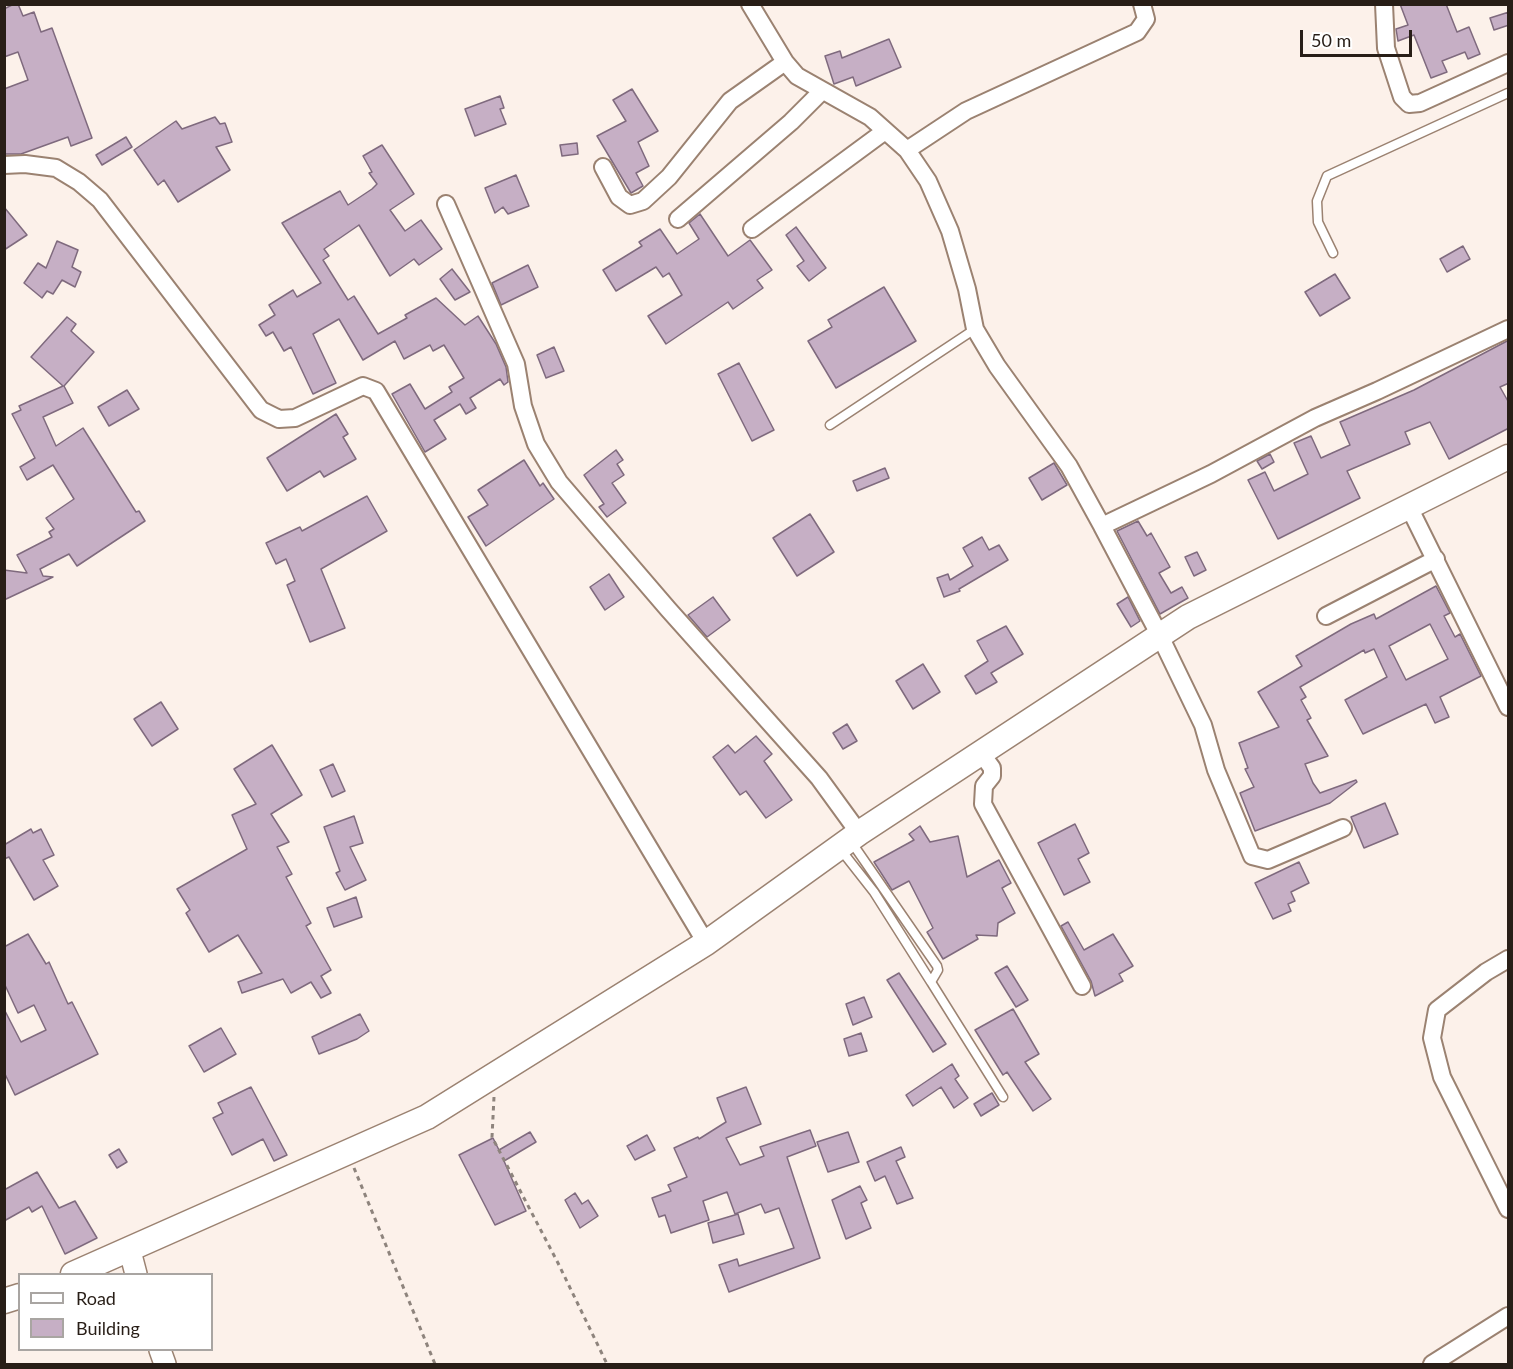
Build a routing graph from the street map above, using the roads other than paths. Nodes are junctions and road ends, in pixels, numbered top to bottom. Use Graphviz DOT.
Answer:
graph roads {
  1 [pos="1142,4"];
  2 [pos="1384,4"];
  3 [pos="753,6"];
  4 [pos="785,62"];
  5 [pos="1509,63"];
  6 [pos="822,92"];
  7 [pos="1509,93"];
  8 [pos="885,131"];
  9 [pos="906,150"];
  10 [pos="4,165"];
  11 [pos="603,167"];
  12 [pos="446,204"];
  13 [pos="678,219"];
  14 [pos="752,229"];
  15 [pos="1333,253"];
  16 [pos="975,329"];
  17 [pos="1509,329"];
  18 [pos="830,425"];
  19 [pos="1509,457"];
  20 [pos="1409,507"];
  21 [pos="1102,526"];
  22 [pos="1436,559"];
  23 [pos="1326,616"];
  24 [pos="1160,636"];
  25 [pos="1509,707"];
  26 [pos="981,753"];
  27 [pos="1343,828"];
  28 [pos="849,840"];
  29 [pos="706,943"];
  30 [pos="1509,959"];
  31 [pos="931,982"];
  32 [pos="1082,986"];
  33 [pos="1003,1097"];
  34 [pos="1509,1209"];
  35 [pos="130,1251"];
  36 [pos="78,1273"];
  37 [pos="136,1273"];
  38 [pos="1509,1316"];
  39 [pos="1432,1365"];
  1 -- 9 [label="street"];
  2 -- 5 [label="street"];
  3 -- 4 [label="street"];
  4 -- 6 [label="street"];
  4 -- 11 [label="street"];
  6 -- 8 [label="street"];
  6 -- 13 [label="street"];
  7 -- 15 [label="lane"];
  8 -- 9 [label="street"];
  8 -- 14 [label="street"];
  9 -- 16 [label="street"];
  10 -- 29 [label="street"];
  12 -- 28 [label="street"];
  16 -- 18 [label="lane"];
  16 -- 21 [label="street"];
  17 -- 21 [label="street"];
  19 -- 20 [label="main road"];
  20 -- 22 [label="street"];
  20 -- 24 [label="main road"];
  21 -- 24 [label="street"];
  22 -- 23 [label="street"];
  22 -- 25 [label="street"];
  24 -- 26 [label="main road"];
  24 -- 27 [label="street"];
  26 -- 28 [label="main road"];
  26 -- 32 [label="street"];
  28 -- 29 [label="main road"];
  28 -- 31 [label="lane"];
  28 -- 31 [label="lane"];
  29 -- 35 [label="main road"];
  30 -- 34 [label="street"];
  31 -- 33 [label="lane"];
  35 -- 36 [label="main road"];
  35 -- 37 [label="street"];
  38 -- 39 [label="street"];
}
